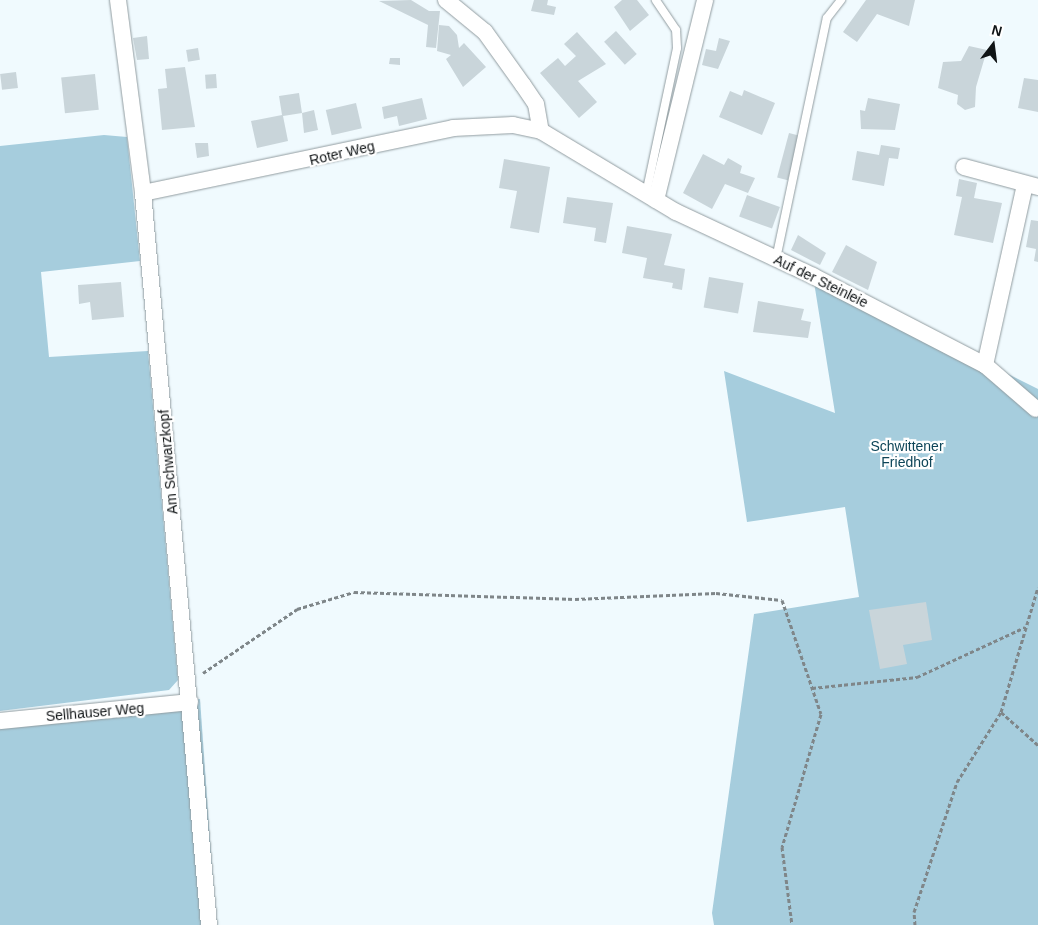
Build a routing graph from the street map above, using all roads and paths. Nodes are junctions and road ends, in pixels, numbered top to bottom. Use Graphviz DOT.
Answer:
graph roads {
  1 [pos="118,0"];
  2 [pos="446,0"];
  3 [pos="656,0"];
  4 [pos="705,0"];
  5 [pos="841,0"];
  6 [pos="541,131"];
  7 [pos="964,167"];
  8 [pos="1031,186"];
  9 [pos="143,193"];
  10 [pos="651,197"];
  11 [pos="776,258"];
  12 [pos="985,365"];
  13 [pos="1036,409"];
  14 [pos="1038,587"];
  15 [pos="1025,627"];
  16 [pos="189,684"];
  17 [pos="812,688"];
  18 [pos="190,702"];
  19 [pos="1001,712"];
  20 [pos="0,721"];
  21 [pos="1038,745"];
  22 [pos="209,925"];
  23 [pos="792,925"];
  24 [pos="915,925"];
  1 -- 9 [label="street, Am Schwarzkopf"];
  2 -- 6 [label="street"];
  3 -- 10 [label="lane"];
  4 -- 10 [label="street"];
  5 -- 11 [label="lane"];
  6 -- 9 [label="street, Roter Weg"];
  6 -- 10 [label="street, Auf der Steinleie"];
  7 -- 8 [label="street"];
  8 -- 12 [label="street"];
  9 -- 16 [label="street, Am Schwarzkopf"];
  10 -- 11 [label="street, Auf der Steinleie"];
  11 -- 12 [label="street, Auf der Steinleie"];
  12 -- 13 [label="street, Auf der Steinleie"];
  14 -- 15 [label="path"];
  15 -- 17 [label="path"];
  15 -- 19 [label="path"];
  16 -- 17 [label="path"];
  16 -- 18 [label="street, Am Schwarzkopf"];
  17 -- 23 [label="path"];
  18 -- 20 [label="street, Sellhauser Weg"];
  18 -- 22 [label="street, Am Schwarzkopf"];
  19 -- 21 [label="path"];
  19 -- 24 [label="path"];
}
